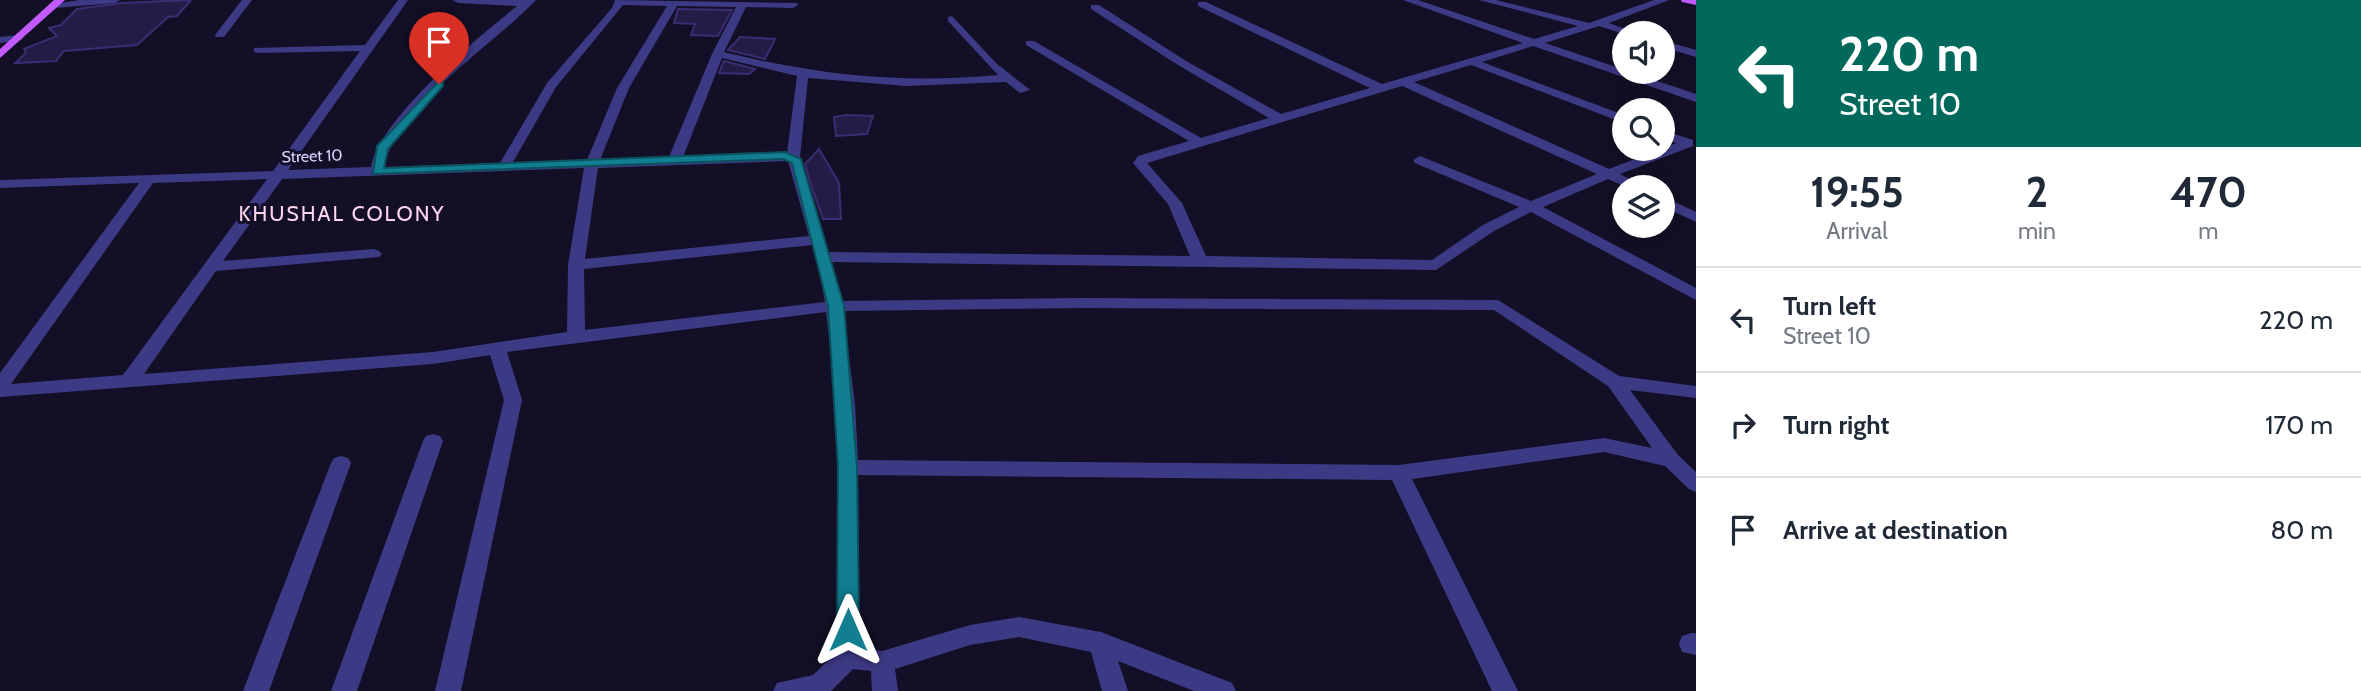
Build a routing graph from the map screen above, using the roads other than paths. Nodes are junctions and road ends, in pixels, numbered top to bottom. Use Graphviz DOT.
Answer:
graph roads {
  1 [pos="115,0"];
  2 [pos="247,0"];
  3 [pos="403,0"];
  4 [pos="458,0"];
  5 [pos="1220,0"];
  6 [pos="1408,0"];
  7 [pos="1484,0"];
  8 [pos="1664,0"];
  9 [pos="1686,0"];
  10 [pos="54,2"];
  11 [pos="529,2"];
  12 [pos="675,2"];
  13 [pos="1198,2"];
  14 [pos="1696,2"];
  15 [pos="743,3"];
  16 [pos="793,5"];
  17 [pos="1095,6"];
  18 [pos="952,19"];
  19 [pos="1594,24"];
  20 [pos="1612,28"];
  21 [pos="219,35"];
  22 [pos="18,38"];
  23 [pos="1,40"];
  24 [pos="1537,42"];
  25 [pos="1030,43"];
  26 [pos="1675,47"];
  27 [pos="371,48"];
  28 [pos="258,50"];
  29 [pos="718,54"];
  30 [pos="1696,54"];
  31 [pos="0,55"];
  32 [pos="1470,61"];
  33 [pos="803,74"];
  34 [pos="1009,78"];
  35 [pos="1402,81"];
  36 [pos="1380,88"];
  37 [pos="1024,90"];
  38 [pos="1696,98"];
  39 [pos="1612,114"];
  40 [pos="1279,118"];
  41 [pos="1675,138"];
  42 [pos="1199,142"];
  43 [pos="1693,143"];
  44 [pos="793,157"];
  45 [pos="675,160"];
  46 [pos="1420,160"];
  47 [pos="592,163"];
  48 [pos="504,167"];
  49 [pos="377,172"];
  50 [pos="275,174"];
  51 [pos="1612,174"];
  52 [pos="149,179"];
  53 [pos="0,184"];
  54 [pos="1532,207"];
  55 [pos="1675,208"];
  56 [pos="1696,218"];
  57 [pos="818,240"];
  58 [pos="374,254"];
  59 [pos="823,257"];
  60 [pos="1199,261"];
  61 [pos="576,265"];
  62 [pos="212,267"];
  63 [pos="1696,295"];
  64 [pos="836,306"];
  65 [pos="576,336"];
  66 [pos="497,349"];
  67 [pos="129,381"];
  68 [pos="1614,382"];
  69 [pos="0,389"];
  70 [pos="1696,392"];
  71 [pos="433,441"];
  72 [pos="1671,460"];
  73 [pos="341,463"];
  74 [pos="847,467"];
  75 [pos="1399,473"];
  76 [pos="1696,484"];
  77 [pos="1101,643"];
  78 [pos="848,657"];
  79 [pos="881,663"];
  80 [pos="820,688"];
  81 [pos="256,691"];
  82 [pos="344,691"];
  83 [pos="448,691"];
  84 [pos="786,691"];
  85 [pos="885,691"];
  86 [pos="1115,691"];
  87 [pos="1223,691"];
  88 [pos="1505,691"];
  1 -- 10 [label="street"];
  2 -- 21 [label="street"];
  3 -- 27 [label="street"];
  4 -- 11 [label="street"];
  5 -- 13 [label="street"];
  6 -- 24 [label="street"];
  7 -- 19 [label="street"];
  8 -- 19 [label="street"];
  9 -- 14 [label="main road"];
  10 -- 22 [label="main road"];
  10 -- 23 [label="main road"];
  11 -- 49 [label="street"];
  12 -- 15 [label="street"];
  12 -- 47 [label="street"];
  12 -- 48 [label="street"];
  13 -- 36 [label="street"];
  15 -- 16 [label="street"];
  15 -- 29 [label="street"];
  17 -- 40 [label="street"];
  18 -- 34 [label="street"];
  19 -- 20 [label="street"];
  19 -- 24 [label="street"];
  22 -- 23 [label="street"];
  22 -- 31 [label="main road"];
  24 -- 32 [label="street"];
  24 -- 38 [label="street"];
  25 -- 42 [label="street"];
  26 -- 30 [label="street"];
  27 -- 28 [label="street"];
  27 -- 50 [label="street"];
  29 -- 33 [label="street"];
  29 -- 45 [label="street"];
  32 -- 35 [label="street"];
  32 -- 39 [label="street"];
  33 -- 34 [label="street"];
  33 -- 44 [label="street"];
  34 -- 37 [label="street"];
  35 -- 36 [label="street"];
  35 -- 51 [label="street"];
  36 -- 40 [label="street"];
  40 -- 42 [label="street"];
  41 -- 43 [label="street"];
  42 -- 60 [label="street"];
  43 -- 51 [label="street"];
  44 -- 45 [label="street, Street 10"];
  44 -- 57 [label="street"];
  45 -- 47 [label="street, Street 10"];
  46 -- 54 [label="street"];
  47 -- 48 [label="street, Street 10"];
  47 -- 61 [label="street"];
  48 -- 49 [label="street, Street 10"];
  49 -- 50 [label="street, Street 10"];
  50 -- 52 [label="street, Street 10"];
  50 -- 62 [label="street"];
  51 -- 54 [label="street"];
  52 -- 53 [label="street, Street 10"];
  52 -- 69 [label="street"];
  54 -- 60 [label="street"];
  54 -- 63 [label="street"];
  55 -- 56 [label="street"];
  57 -- 59 [label="street"];
  57 -- 61 [label="street"];
  58 -- 62 [label="street"];
  59 -- 60 [label="street"];
  59 -- 64 [label="street"];
  61 -- 65 [label="street"];
  62 -- 67 [label="street"];
  64 -- 65 [label="street"];
  64 -- 68 [label="street"];
  64 -- 74 [label="street"];
  65 -- 66 [label="street"];
  66 -- 67 [label="street"];
  66 -- 83 [label="street"];
  67 -- 69 [label="street"];
  68 -- 70 [label="street"];
  68 -- 72 [label="street"];
  71 -- 82 [label="street"];
  72 -- 75 [label="street"];
  72 -- 76 [label="street"];
  73 -- 81 [label="street"];
  74 -- 75 [label="street"];
  74 -- 78 [label="street"];
  75 -- 88 [label="street"];
  77 -- 79 [label="street"];
  77 -- 86 [label="street"];
  77 -- 87 [label="street"];
  78 -- 79 [label="street"];
  78 -- 80 [label="street"];
  79 -- 85 [label="street"];
  80 -- 84 [label="street"];
}
